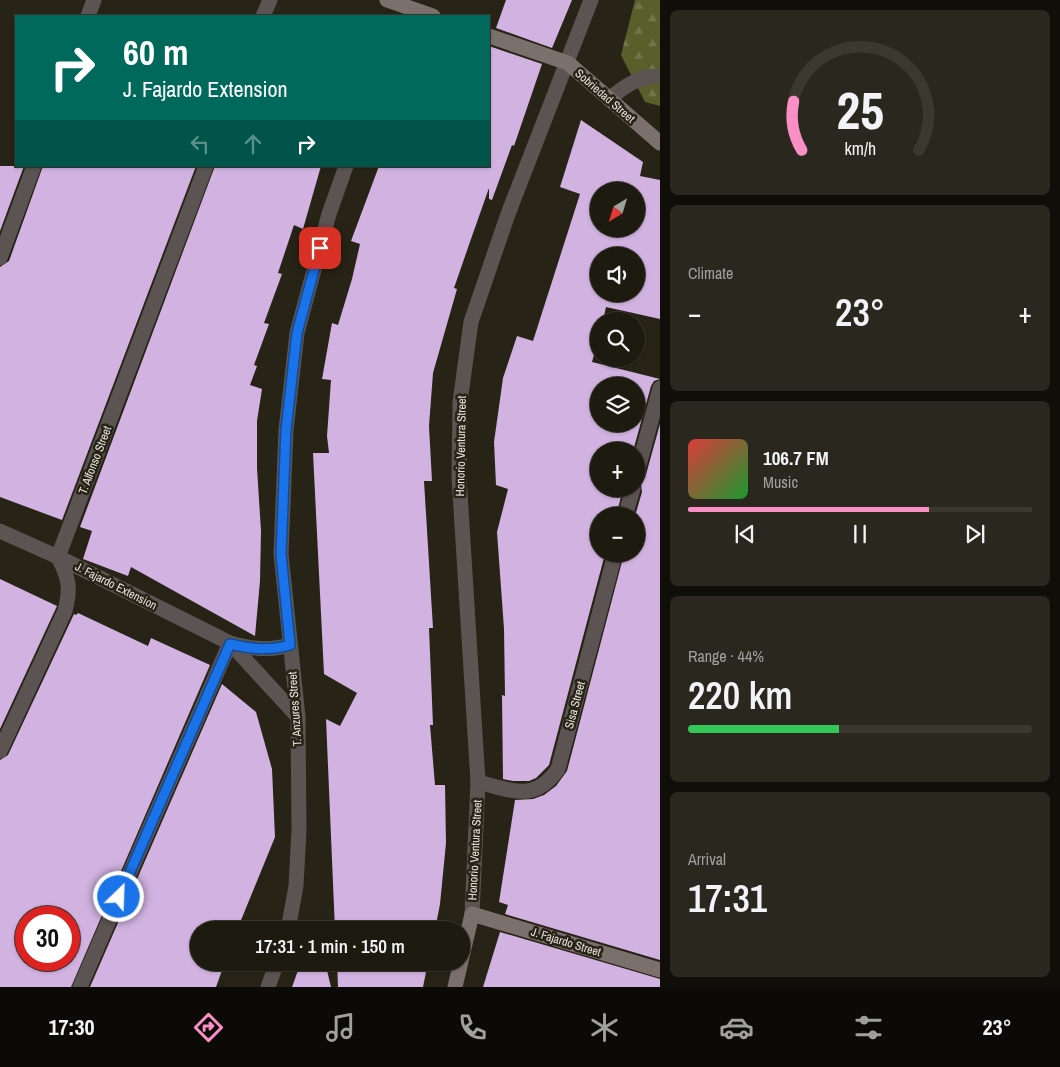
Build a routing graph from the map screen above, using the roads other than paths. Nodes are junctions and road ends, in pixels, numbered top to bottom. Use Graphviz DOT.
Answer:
graph roads {
  1 [pos="94,0"];
  2 [pos="270,0"];
  3 [pos="387,0"];
  4 [pos="591,0"];
  5 [pos="403,7"];
  6 [pos="88,15"];
  7 [pos="263,15"];
  8 [pos="430,15"];
  9 [pos="490,36"];
  10 [pos="568,63"];
  11 [pos="660,76"];
  12 [pos="608,99"];
  13 [pos="660,143"];
  14 [pos="34,167"];
  15 [pos="206,167"];
  16 [pos="346,167"];
  17 [pos="0,258"];
  18 [pos="660,388"];
  19 [pos="645,443"];
  20 [pos="0,531"];
  21 [pos="58,557"];
  22 [pos="613,562"];
  23 [pos="230,644"];
  24 [pos="290,645"];
  25 [pos="298,717"];
  26 [pos="0,751"];
  27 [pos="478,782"];
  28 [pos="472,914"];
  29 [pos="290,921"];
  30 [pos="660,970"];
  31 [pos="274,971"];
  32 [pos="80,987"];
  33 [pos="268,987"];
  34 [pos="455,987"];
  1 -- 6 [label="street"];
  2 -- 7 [label="street"];
  3 -- 5 [label="street"];
  4 -- 10 [label="street, Honorio Ventura Street"];
  5 -- 8 [label="street"];
  9 -- 10 [label="street, Sobriedad Street"];
  10 -- 12 [label="street, Sobriedad Street"];
  10 -- 27 [label="street, Honorio Ventura Street"];
  11 -- 12 [label="street"];
  12 -- 13 [label="street, Sobriedad Street"];
  14 -- 17 [label="street"];
  15 -- 21 [label="street, T. Alfonso Street"];
  16 -- 24 [label="street, T. Anzures Street"];
  18 -- 19 [label="street"];
  20 -- 21 [label="street, J. Fajardo Extension"];
  21 -- 23 [label="street, J. Fajardo Extension"];
  21 -- 26 [label="street"];
  22 -- 27 [label="street, Sisa Street"];
  23 -- 24 [label="street, J. Fajardo Extension"];
  23 -- 25 [label="street, J. Fajardo Extension"];
  23 -- 32 [label="street"];
  24 -- 25 [label="street, T. Anzures Street"];
  25 -- 29 [label="street, T. Anzures Street"];
  27 -- 28 [label="street, Honorio Ventura Street"];
  28 -- 30 [label="street, J. Fajardo Street"];
  28 -- 34 [label="street"];
  31 -- 33 [label="street"];
}
